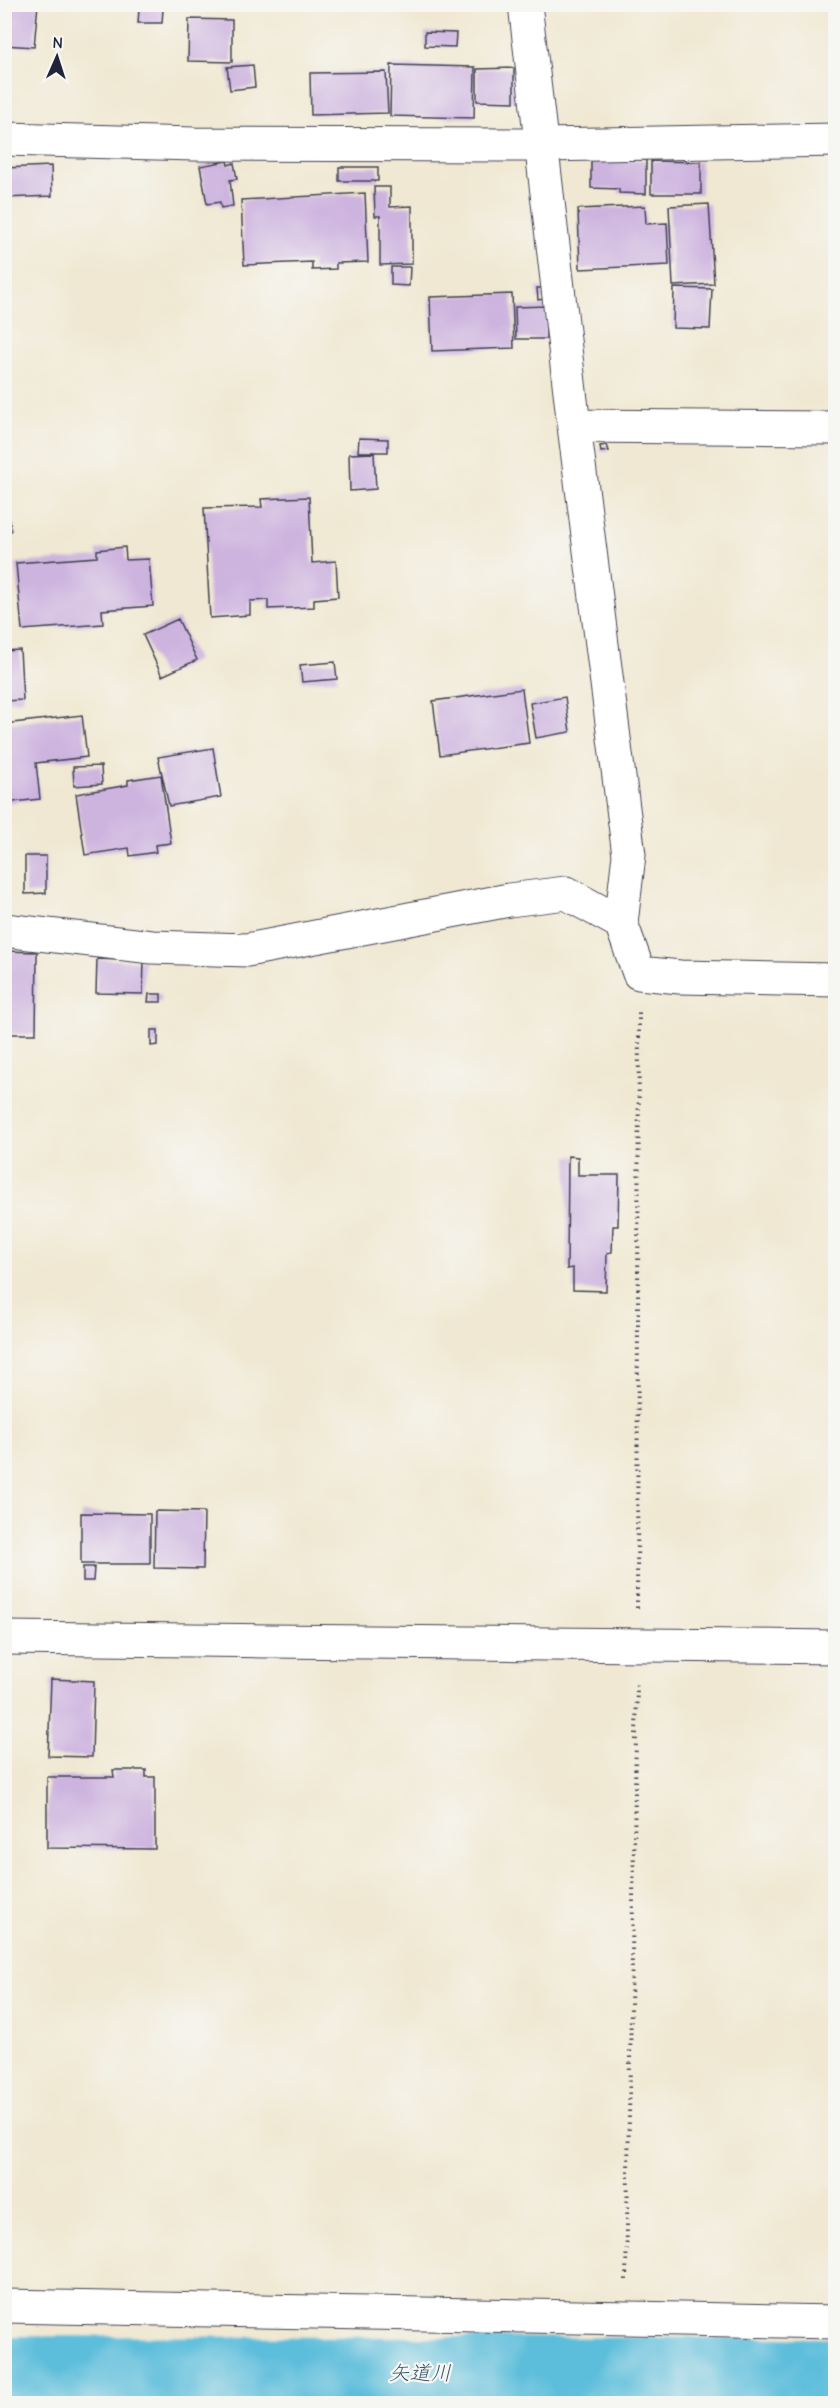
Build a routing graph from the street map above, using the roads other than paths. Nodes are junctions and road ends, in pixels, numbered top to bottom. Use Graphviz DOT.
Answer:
graph roads {
  1 [pos="525,4"];
  2 [pos="4,139"];
  3 [pos="836,140"];
  4 [pos="543,145"];
  5 [pos="574,426"];
  6 [pos="836,428"];
  7 [pos="621,923"];
  8 [pos="4,930"];
  9 [pos="836,980"];
  10 [pos="4,1638"];
  11 [pos="836,1647"];
  12 [pos="4,2306"];
  13 [pos="836,2322"];
  1 -- 4 [label="street"];
  2 -- 4 [label="street"];
  3 -- 4 [label="street"];
  4 -- 5 [label="street"];
  5 -- 6 [label="street"];
  5 -- 7 [label="street"];
  7 -- 8 [label="street"];
  7 -- 9 [label="street"];
  10 -- 11 [label="street"];
  12 -- 13 [label="street"];
}
